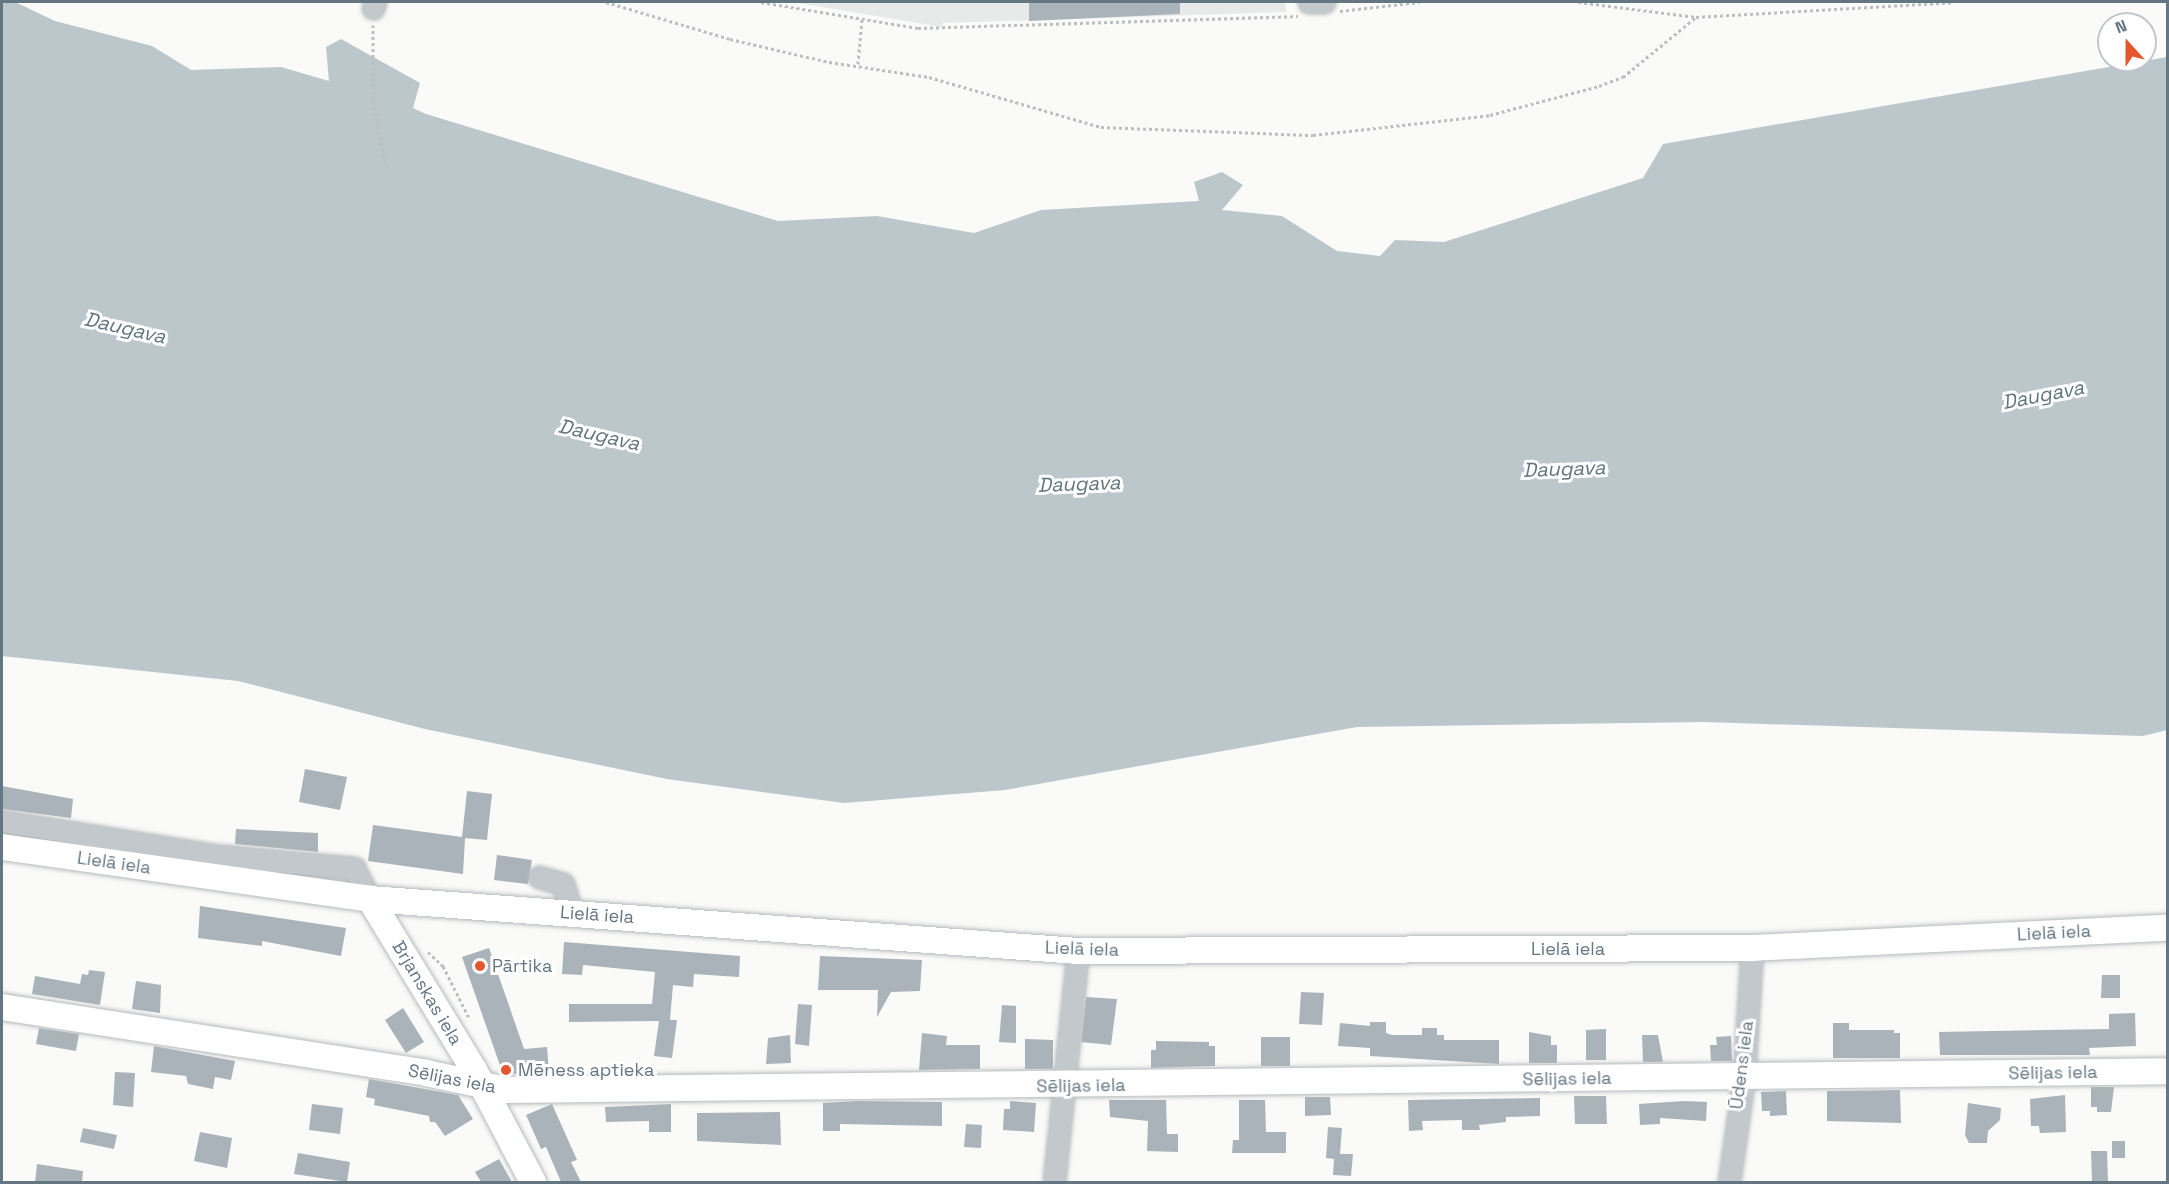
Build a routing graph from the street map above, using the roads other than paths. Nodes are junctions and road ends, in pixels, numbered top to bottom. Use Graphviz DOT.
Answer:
graph roads {
  1 [pos="1327,7"];
  2 [pos="1308,8"];
  3 [pos="2,821"];
  4 [pos="2,847"];
  5 [pos="370,899"];
  6 [pos="536,911"];
  7 [pos="573,914"];
  8 [pos="2168,928"];
  9 [pos="1752,948"];
  10 [pos="1077,951"];
  11 [pos="2,1007"];
  12 [pos="2168,1071"];
  13 [pos="1744,1077"];
  14 [pos="482,1084"];
  15 [pos="1064,1086"];
  16 [pos="533,1182"];
  17 [pos="1054,1182"];
  18 [pos="1729,1182"];
  1 -- 2 [label="street"];
  3 -- 5 [label="street"];
  4 -- 5 [label="main road, Lielā iela"];
  5 -- 6 [label="main road, Lielā iela"];
  5 -- 14 [label="main road, Brjanskas iela"];
  6 -- 7 [label="main road, Lielā iela"];
  6 -- 7 [label="street"];
  7 -- 10 [label="main road, Lielā iela"];
  8 -- 9 [label="main road, Lielā iela"];
  9 -- 10 [label="main road, Lielā iela"];
  9 -- 13 [label="street, Ūdens iela"];
  10 -- 15 [label="street"];
  11 -- 14 [label="main road, Sēlijas iela"];
  12 -- 13 [label="main road, Sēlijas iela"];
  13 -- 15 [label="main road, Sēlijas iela"];
  13 -- 18 [label="street, Ūdens iela"];
  14 -- 15 [label="main road, Sēlijas iela"];
  14 -- 16 [label="main road, Brjanskas iela"];
  15 -- 17 [label="street"];
}
